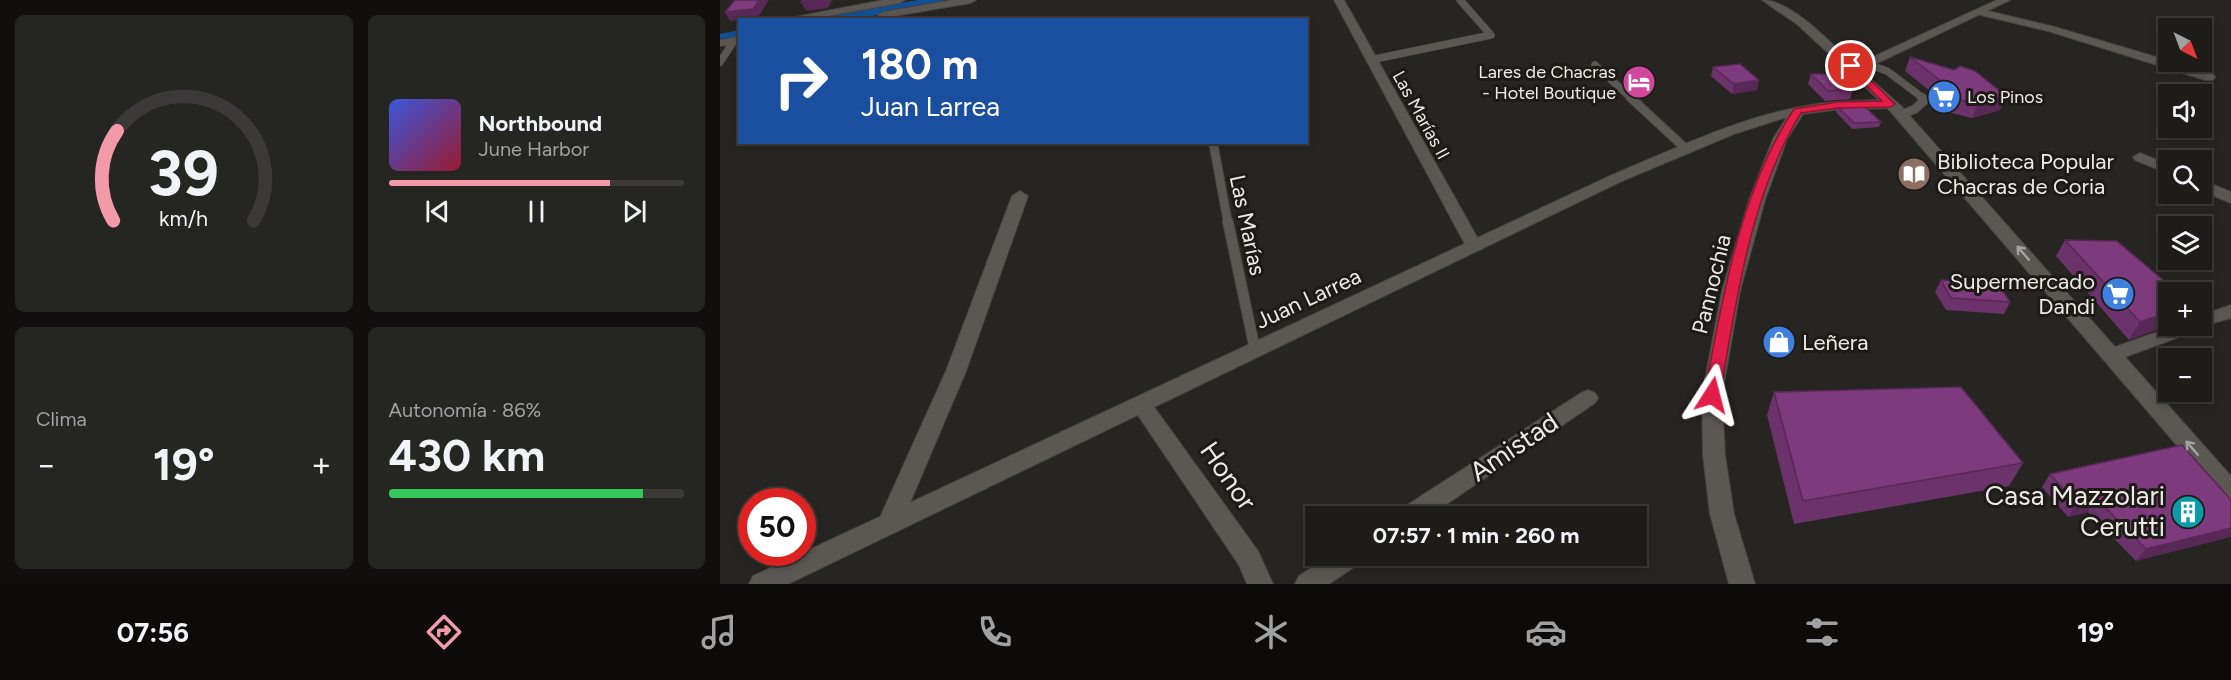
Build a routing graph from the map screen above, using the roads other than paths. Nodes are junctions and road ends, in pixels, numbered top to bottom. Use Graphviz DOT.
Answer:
graph roads {
  1 [pos="900,0"];
  2 [pos="971,0"];
  3 [pos="1339,0"];
  4 [pos="1460,0"];
  5 [pos="1767,0"];
  6 [pos="2005,0"];
  7 [pos="873,2"];
  8 [pos="1980,12"];
  9 [pos="795,18"];
  10 [pos="869,18"];
  11 [pos="737,40"];
  12 [pos="720,43"];
  13 [pos="1370,60"];
  14 [pos="720,62"];
  15 [pos="1867,64"];
  16 [pos="1595,65"];
  17 [pos="1851,66"];
  18 [pos="2209,77"];
  19 [pos="1896,110"];
  20 [pos="1798,111"];
  21 [pos="1213,144"];
  22 [pos="1686,149"];
  23 [pos="2139,157"];
  24 [pos="2158,165"];
  25 [pos="2212,189"];
  26 [pos="1020,196"];
  27 [pos="2231,198"];
  28 [pos="1474,246"];
  29 [pos="2231,311"];
  30 [pos="2212,318"];
  31 [pos="2164,336"];
  32 [pos="1254,350"];
  33 [pos="2112,355"];
  34 [pos="1588,398"];
  35 [pos="1142,405"];
  36 [pos="2231,492"];
  37 [pos="1425,506"];
  38 [pos="889,524"];
  39 [pos="1335,566"];
  40 [pos="762,584"];
  41 [pos="1260,584"];
  42 [pos="1308,584"];
  43 [pos="1742,584"];
  1 -- 7 [label="street"];
  2 -- 10 [label="street"];
  3 -- 13 [label="street, Las Marías II"];
  4 -- 13 [label="lane"];
  5 -- 17 [label="street"];
  6 -- 8 [label="street"];
  7 -- 9 [label="street"];
  8 -- 15 [label="street"];
  8 -- 18 [label="street"];
  11 -- 12 [label="street"];
  11 -- 14 [label="lane"];
  13 -- 28 [label="street, Las Marías II"];
  15 -- 17 [label="street"];
  15 -- 19 [label="lane"];
  16 -- 22 [label="lane"];
  17 -- 19 [label="street"];
  19 -- 20 [label="street, Juan Larrea"];
  33 -- 19 [label="street, one-way"];
  20 -- 22 [label="street, Juan Larrea"];
  20 -- 43 [label="street, Pannochia"];
  21 -- 32 [label="lane, Las Marías"];
  22 -- 28 [label="street, Juan Larrea"];
  23 -- 24 [label="street"];
  25 -- 27 [label="street"];
  26 -- 38 [label="street"];
  28 -- 32 [label="street, Juan Larrea"];
  29 -- 30 [label="street"];
  31 -- 33 [label="street"];
  32 -- 35 [label="street, Juan Larrea"];
  36 -- 33 [label="street, one-way"];
  34 -- 37 [label="street, Amistad"];
  35 -- 38 [label="street, Juan Larrea"];
  35 -- 41 [label="street, Honor"];
  38 -- 40 [label="street, Juan Larrea"];
  39 -- 42 [label="street"];
}
